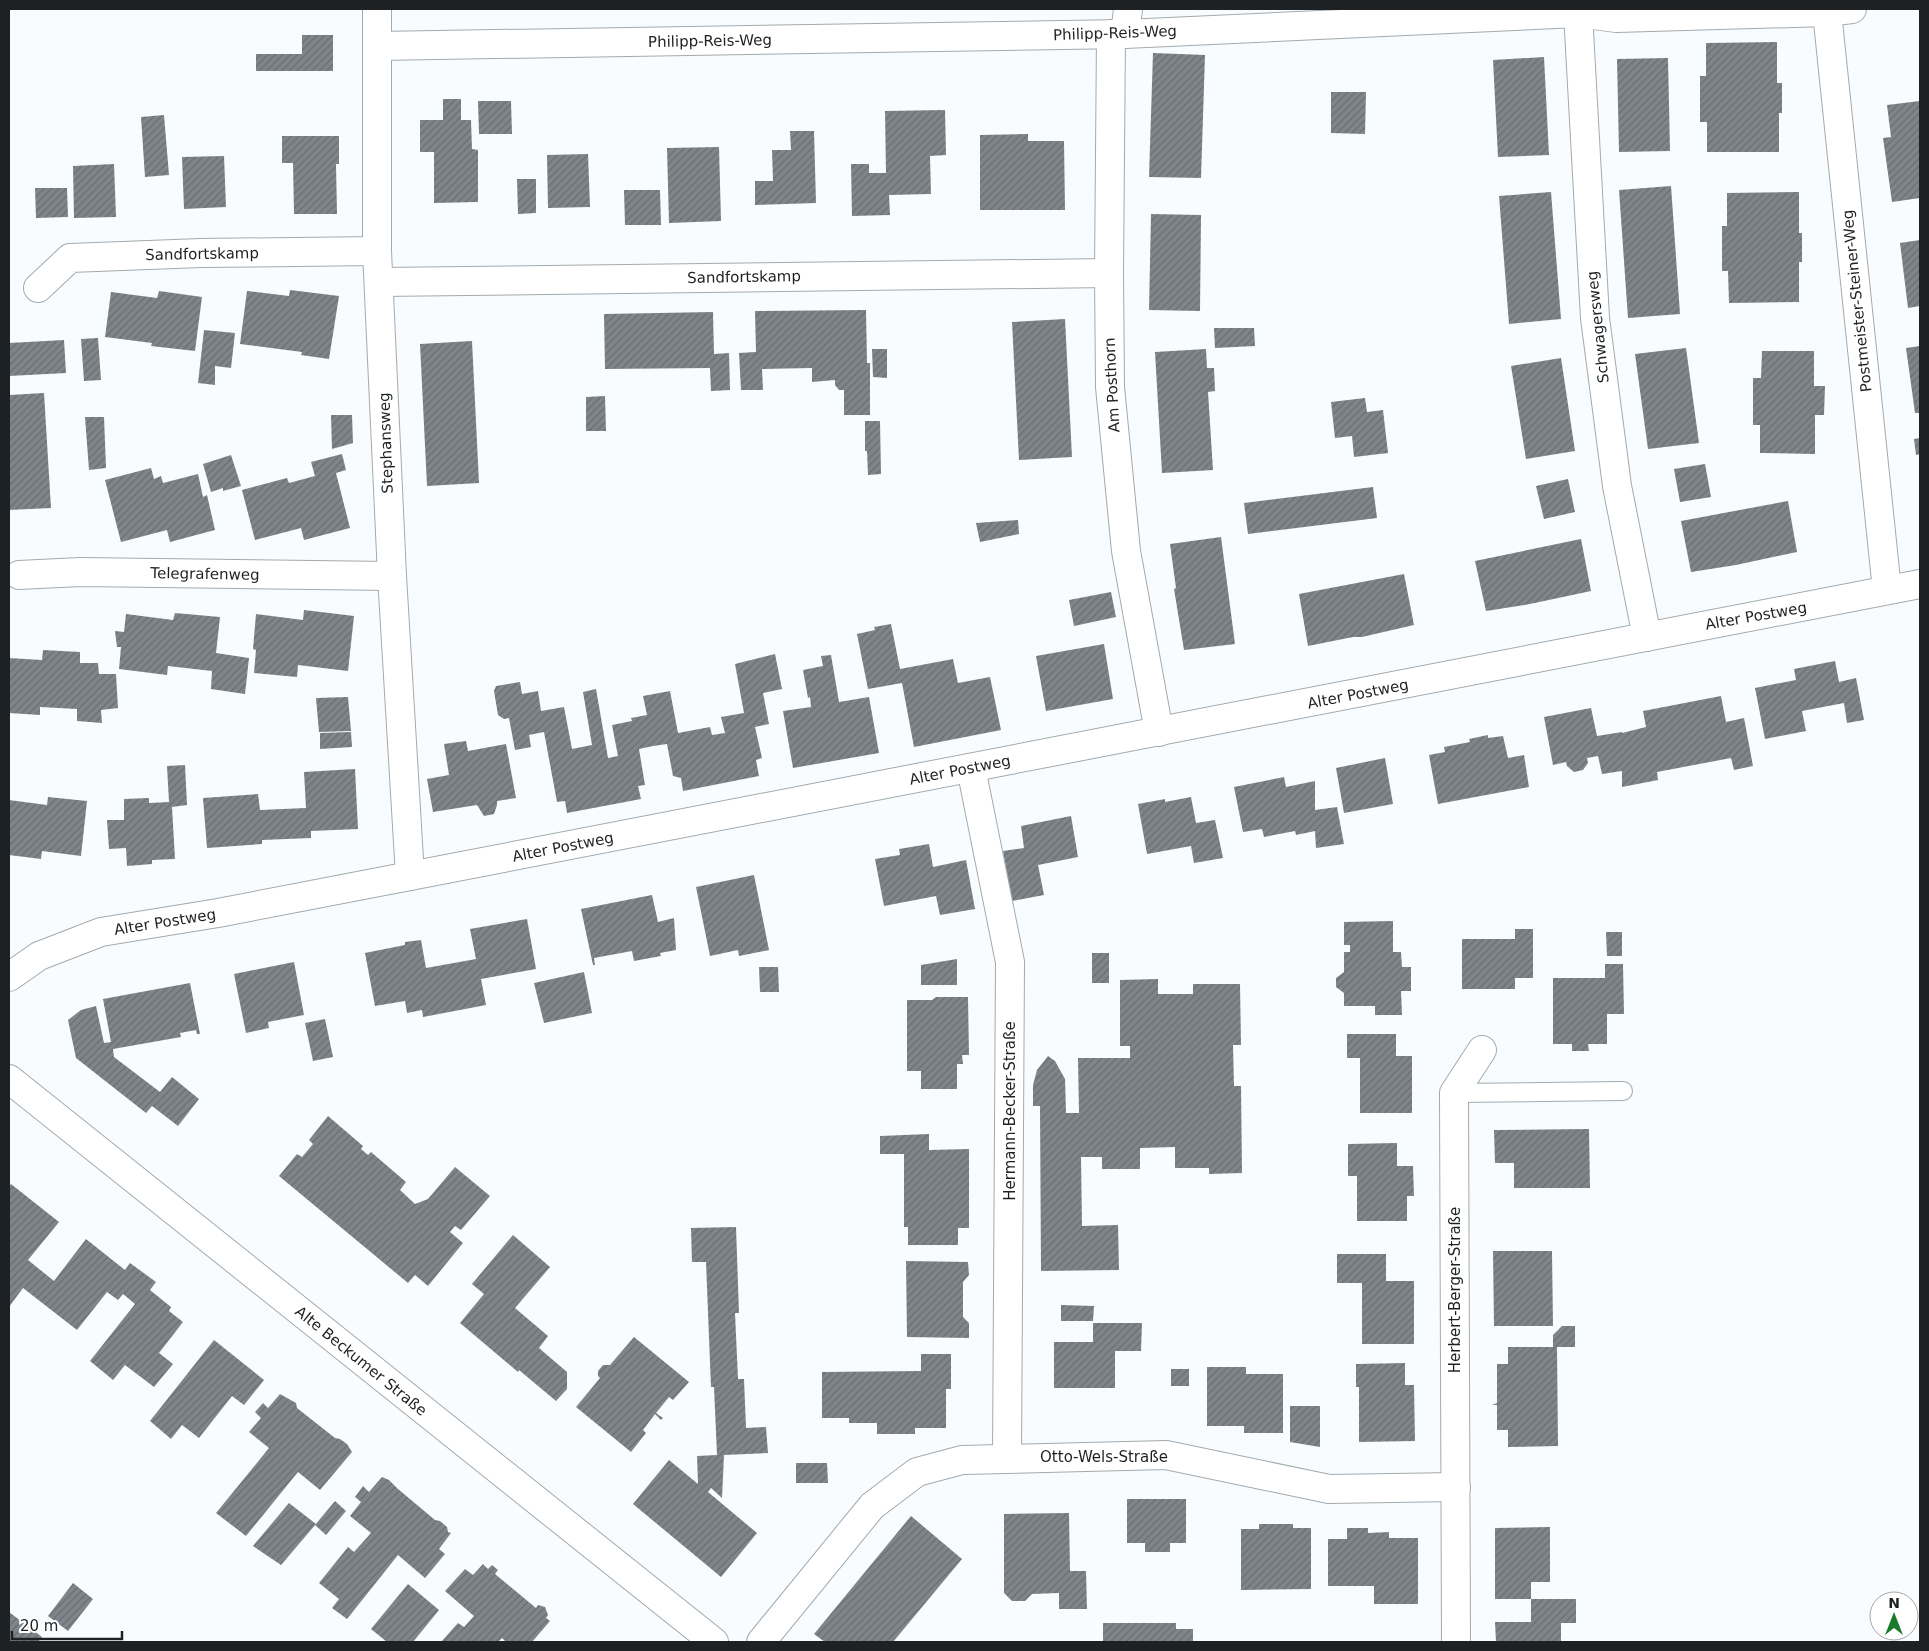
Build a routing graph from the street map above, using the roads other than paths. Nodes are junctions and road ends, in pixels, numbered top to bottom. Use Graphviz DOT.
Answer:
graph roads {
  1 [pos="377,9"];
  2 [pos="1840,10"];
  3 [pos="1578,13"];
  4 [pos="1121,26"];
  5 [pos="377,46"];
  6 [pos="377,251"];
  7 [pos="1108,273"];
  8 [pos="380,282"];
  9 [pos="38,288"];
  10 [pos="19,575"];
  11 [pos="392,576"];
  12 [pos="1920,584"];
  13 [pos="1887,590"];
  14 [pos="1647,637"];
  15 [pos="1159,732"];
  16 [pos="971,768"];
  17 [pos="410,876"];
  18 [pos="9,977"];
  19 [pos="1482,1050"];
  20 [pos="9,1079"];
  21 [pos="1623,1091"];
  22 [pos="1454,1093"];
  23 [pos="1007,1458"];
  24 [pos="1456,1487"];
  25 [pos="714,1642"];
  26 [pos="761,1642"];
  27 [pos="1456,1642"];
  1 -- 5 [label="street, Stephansweg"];
  2 -- 3 [label="street, Philipp-Reis-Weg"];
  2 -- 13 [label="street, Postmeister-Steiner-Weg"];
  3 -- 4 [label="street, Philipp-Reis-Weg"];
  3 -- 14 [label="street, Schwagersweg"];
  4 -- 5 [label="street, Philipp-Reis-Weg"];
  4 -- 7 [label="street, Am Posthorn"];
  5 -- 6 [label="street, Stephansweg"];
  6 -- 8 [label="street, Stephansweg"];
  6 -- 9 [label="street, Sandfortskamp"];
  7 -- 8 [label="street, Sandfortskamp"];
  7 -- 15 [label="street, Am Posthorn"];
  8 -- 11 [label="street, Stephansweg"];
  10 -- 11 [label="street, Telegrafenweg"];
  11 -- 17 [label="street, Stephansweg"];
  12 -- 13 [label="street, Alter Postweg"];
  13 -- 14 [label="street, Alter Postweg"];
  14 -- 15 [label="street, Alter Postweg"];
  15 -- 16 [label="street, Alter Postweg"];
  16 -- 17 [label="street, Alter Postweg"];
  16 -- 23 [label="street, Hermann-Becker-Straße"];
  17 -- 18 [label="street, Alter Postweg"];
  19 -- 22 [label="street"];
  20 -- 25 [label="street, Alte Beckumer Straße"];
  21 -- 22 [label="lane"];
  22 -- 24 [label="street, Herbert-Berger-Straße"];
  23 -- 24 [label="street, Otto-Wels-Straße"];
  23 -- 26 [label="street, Otto-Wels-Straße"];
  24 -- 27 [label="street"];
}
